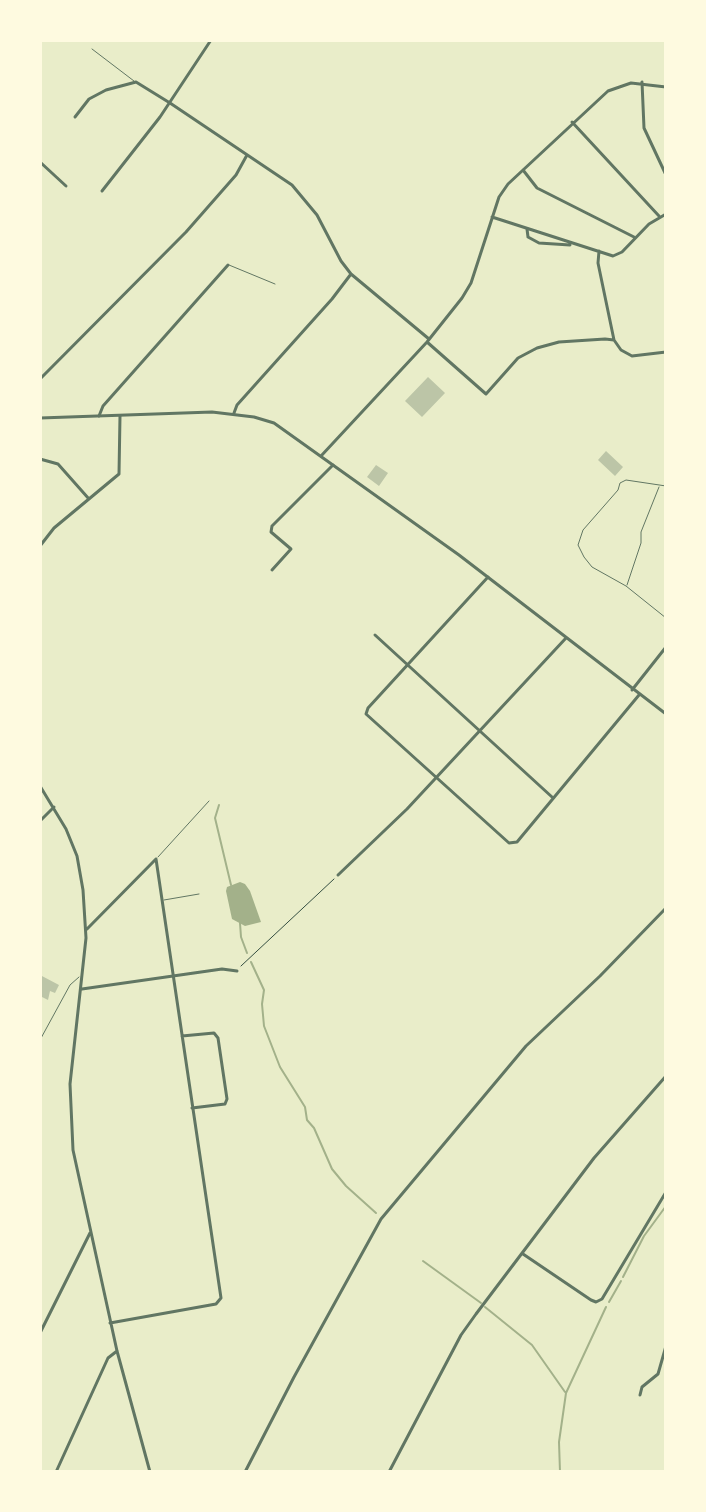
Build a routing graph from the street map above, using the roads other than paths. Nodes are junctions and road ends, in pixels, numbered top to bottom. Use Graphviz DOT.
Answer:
graph roads {
  1 [pos="211,40"];
  2 [pos="92,49"];
  3 [pos="136,82"];
  4 [pos="642,82"];
  5 [pos="666,87"];
  6 [pos="170,103"];
  7 [pos="75,117"];
  8 [pos="572,122"];
  9 [pos="247,155"];
  10 [pos="40,162"];
  11 [pos="523,170"];
  12 [pos="666,175"];
  13 [pos="66,186"];
  14 [pos="102,191"];
  15 [pos="666,214"];
  16 [pos="492,217"];
  17 [pos="660,217"];
  18 [pos="527,229"];
  19 [pos="634,237"];
  20 [pos="574,244"];
  21 [pos="599,251"];
  22 [pos="228,265"];
  23 [pos="351,274"];
  24 [pos="275,284"];
  25 [pos="428,340"];
  26 [pos="614,340"];
  27 [pos="666,352"];
  28 [pos="40,379"];
  29 [pos="234,413"];
  30 [pos="99,416"];
  31 [pos="120,416"];
  32 [pos="40,418"];
  33 [pos="321,456"];
  34 [pos="40,459"];
  35 [pos="333,465"];
  36 [pos="659,485"];
  37 [pos="666,486"];
  38 [pos="89,499"];
  39 [pos="40,546"];
  40 [pos="272,570"];
  41 [pos="488,577"];
  42 [pos="626,586"];
  43 [pos="666,618"];
  44 [pos="375,635"];
  45 [pos="566,638"];
  46 [pos="666,647"];
  47 [pos="407,665"];
  48 [pos="632,690"];
  49 [pos="639,695"];
  50 [pos="666,714"];
  51 [pos="479,733"];
  52 [pos="435,778"];
  53 [pos="40,786"];
  54 [pos="553,799"];
  55 [pos="209,801"];
  56 [pos="55,807"];
  57 [pos="40,821"];
  58 [pos="156,859"];
  59 [pos="338,875"];
  60 [pos="199,894"];
  61 [pos="164,900"];
  62 [pos="666,908"];
  63 [pos="87,929"];
  64 [pos="237,971"];
  65 [pos="174,976"];
  66 [pos="82,977"];
  67 [pos="81,989"];
  68 [pos="182,1036"];
  69 [pos="40,1040"];
  70 [pos="666,1076"];
  71 [pos="192,1108"];
  72 [pos="666,1192"];
  73 [pos="90,1233"];
  74 [pos="523,1254"];
  75 [pos="110,1323"];
  76 [pos="42,1326"];
  77 [pos="40,1333"];
  78 [pos="666,1346"];
  79 [pos="117,1351"];
  80 [pos="640,1395"];
  81 [pos="56,1472"];
  82 [pos="150,1472"];
  83 [pos="245,1472"];
  84 [pos="389,1472"];
  1 -- 6 [label="street"];
  2 -- 3 [label="lane"];
  3 -- 6 [label="street"];
  3 -- 7 [label="street"];
  4 -- 5 [label="street"];
  4 -- 8 [label="street"];
  4 -- 12 [label="street"];
  6 -- 9 [label="street"];
  6 -- 14 [label="street"];
  8 -- 11 [label="street"];
  8 -- 17 [label="street"];
  9 -- 23 [label="street"];
  9 -- 28 [label="street"];
  10 -- 13 [label="street"];
  11 -- 16 [label="street"];
  11 -- 19 [label="street"];
  15 -- 17 [label="street"];
  16 -- 18 [label="street"];
  16 -- 25 [label="street"];
  17 -- 19 [label="street"];
  18 -- 20 [label="street"];
  18 -- 20 [label="street"];
  19 -- 21 [label="street"];
  20 -- 21 [label="street"];
  21 -- 26 [label="street"];
  22 -- 24 [label="lane"];
  22 -- 30 [label="street"];
  23 -- 25 [label="street"];
  23 -- 29 [label="street"];
  25 -- 26 [label="street"];
  25 -- 33 [label="street"];
  26 -- 27 [label="street"];
  29 -- 31 [label="street"];
  29 -- 33 [label="street"];
  30 -- 31 [label="street"];
  30 -- 32 [label="street"];
  31 -- 38 [label="street"];
  33 -- 35 [label="street"];
  34 -- 38 [label="street"];
  35 -- 40 [label="street"];
  35 -- 41 [label="street"];
  36 -- 37 [label="lane"];
  36 -- 42 [label="lane"];
  36 -- 42 [label="lane"];
  38 -- 39 [label="street"];
  41 -- 45 [label="street"];
  41 -- 47 [label="street"];
  42 -- 43 [label="lane"];
  44 -- 47 [label="street"];
  45 -- 48 [label="street"];
  45 -- 51 [label="street"];
  46 -- 48 [label="street"];
  47 -- 51 [label="street"];
  47 -- 52 [label="street"];
  48 -- 49 [label="street"];
  49 -- 50 [label="street"];
  49 -- 54 [label="street"];
  51 -- 52 [label="street"];
  51 -- 54 [label="street"];
  52 -- 54 [label="street"];
  52 -- 59 [label="street"];
  53 -- 56 [label="street"];
  55 -- 58 [label="lane"];
  56 -- 57 [label="street"];
  56 -- 63 [label="street"];
  58 -- 61 [label="street"];
  58 -- 63 [label="street"];
  60 -- 61 [label="lane"];
  61 -- 65 [label="street"];
  62 -- 83 [label="street"];
  63 -- 66 [label="street"];
  64 -- 65 [label="street"];
  65 -- 67 [label="street"];
  65 -- 68 [label="street"];
  66 -- 67 [label="street"];
  66 -- 69 [label="lane"];
  67 -- 73 [label="street"];
  68 -- 71 [label="street"];
  68 -- 71 [label="street"];
  70 -- 74 [label="street"];
  71 -- 75 [label="street"];
  72 -- 74 [label="street"];
  73 -- 75 [label="street"];
  73 -- 76 [label="street"];
  74 -- 84 [label="street"];
  75 -- 79 [label="street"];
  76 -- 77 [label="street"];
  78 -- 80 [label="street"];
  79 -- 81 [label="street"];
  79 -- 82 [label="street"];
}
